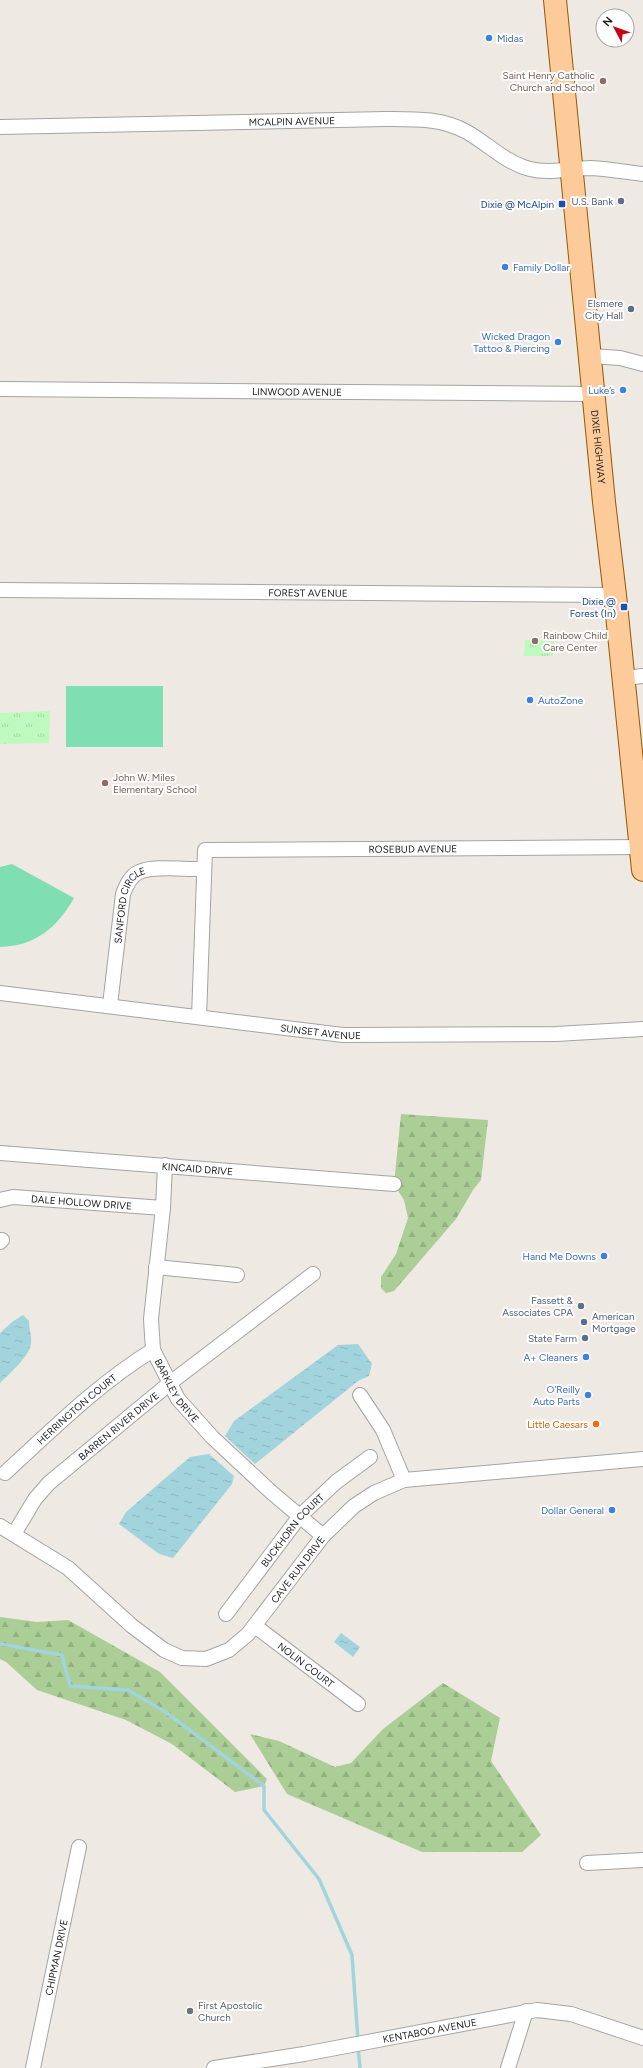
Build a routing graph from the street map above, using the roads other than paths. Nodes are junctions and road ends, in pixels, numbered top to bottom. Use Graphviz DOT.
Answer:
graph roads {
  1 [pos="555,0"];
  2 [pos="0,128"];
  3 [pos="572,169"];
  4 [pos="643,174"];
  5 [pos="591,356"];
  6 [pos="643,364"];
  7 [pos="0,389"];
  8 [pos="595,394"];
  9 [pos="0,590"];
  10 [pos="615,595"];
  11 [pos="633,677"];
  12 [pos="641,847"];
  13 [pos="204,869"];
  14 [pos="643,870"];
  15 [pos="0,993"];
  16 [pos="110,1006"];
  17 [pos="199,1017"];
  18 [pos="643,1029"];
  19 [pos="0,1153"];
  20 [pos="165,1166"];
  21 [pos="394,1184"];
  22 [pos="0,1200"];
  23 [pos="162,1208"];
  24 [pos="156,1267"];
  25 [pos="313,1274"];
  26 [pos="237,1275"];
  27 [pos="153,1350"];
  28 [pos="170,1383"];
  29 [pos="360,1395"];
  30 [pos="370,1456"];
  31 [pos="643,1460"];
  32 [pos="5,1473"];
  33 [pos="404,1480"];
  34 [pos="300,1516"];
  35 [pos="0,1526"];
  36 [pos="14,1534"];
  37 [pos="323,1536"];
  38 [pos="226,1614"];
  39 [pos="255,1626"];
  40 [pos="358,1704"];
  41 [pos="79,1847"];
  42 [pos="643,1860"];
  43 [pos="588,1863"];
  44 [pos="526,2011"];
  45 [pos="643,2038"];
  46 [pos="33,2068"];
  47 [pos="214,2068"];
  48 [pos="508,2068"];
  1 -- 3 [label="main road, DIXIE HIGHWAY"];
  2 -- 3 [label="street, MCALPIN AVENUE"];
  3 -- 4 [label="street, MCALPIN AVENUE"];
  3 -- 5 [label="main road, DIXIE HIGHWAY"];
  5 -- 6 [label="street"];
  5 -- 8 [label="main road, DIXIE HIGHWAY"];
  7 -- 8 [label="street, LINWOOD AVENUE"];
  8 -- 10 [label="main road, DIXIE HIGHWAY"];
  9 -- 10 [label="street, FOREST AVENUE"];
  10 -- 11 [label="main road, DIXIE HIGHWAY"];
  11 -- 12 [label="main road, DIXIE HIGHWAY"];
  12 -- 13 [label="street, ROSEBUD AVENUE"];
  12 -- 14 [label="main road, DIXIE HIGHWAY"];
  13 -- 16 [label="street, SANFORD CIRCLE"];
  13 -- 17 [label="street"];
  15 -- 16 [label="street, SUNSET AVENUE"];
  16 -- 17 [label="street, SUNSET AVENUE"];
  17 -- 18 [label="street, SUNSET AVENUE"];
  19 -- 20 [label="street, KINCAID DRIVE"];
  20 -- 21 [label="street, KINCAID DRIVE"];
  20 -- 23 [label="street, BARKLEY DRIVE"];
  22 -- 23 [label="street, DALE HOLLOW DRIVE"];
  23 -- 24 [label="street, BARKLEY DRIVE"];
  24 -- 26 [label="street"];
  24 -- 27 [label="street, BARKLEY DRIVE"];
  25 -- 28 [label="street, BARREN RIVER DRIVE"];
  27 -- 28 [label="street, BARKLEY DRIVE"];
  27 -- 32 [label="street, HERRINGTON COURT"];
  28 -- 34 [label="street, BARKLEY DRIVE"];
  28 -- 36 [label="street, BARREN RIVER DRIVE"];
  29 -- 33 [label="street"];
  30 -- 34 [label="street, BUCKHORN COURT"];
  31 -- 33 [label="street, CAVE RUN DRIVE"];
  33 -- 37 [label="street, CAVE RUN DRIVE"];
  34 -- 37 [label="street, BARKLEY DRIVE"];
  34 -- 38 [label="street, BUCKHORN COURT"];
  35 -- 36 [label="street, CAVE RUN DRIVE"];
  36 -- 39 [label="street, CAVE RUN DRIVE"];
  37 -- 39 [label="street, CAVE RUN DRIVE"];
  39 -- 40 [label="street, NOLIN COURT"];
  41 -- 46 [label="street, CHIPMAN DRIVE"];
  42 -- 43 [label="street"];
  44 -- 45 [label="street, KENTABOO AVENUE"];
  44 -- 47 [label="street, KENTABOO AVENUE"];
  44 -- 48 [label="street"];
}
